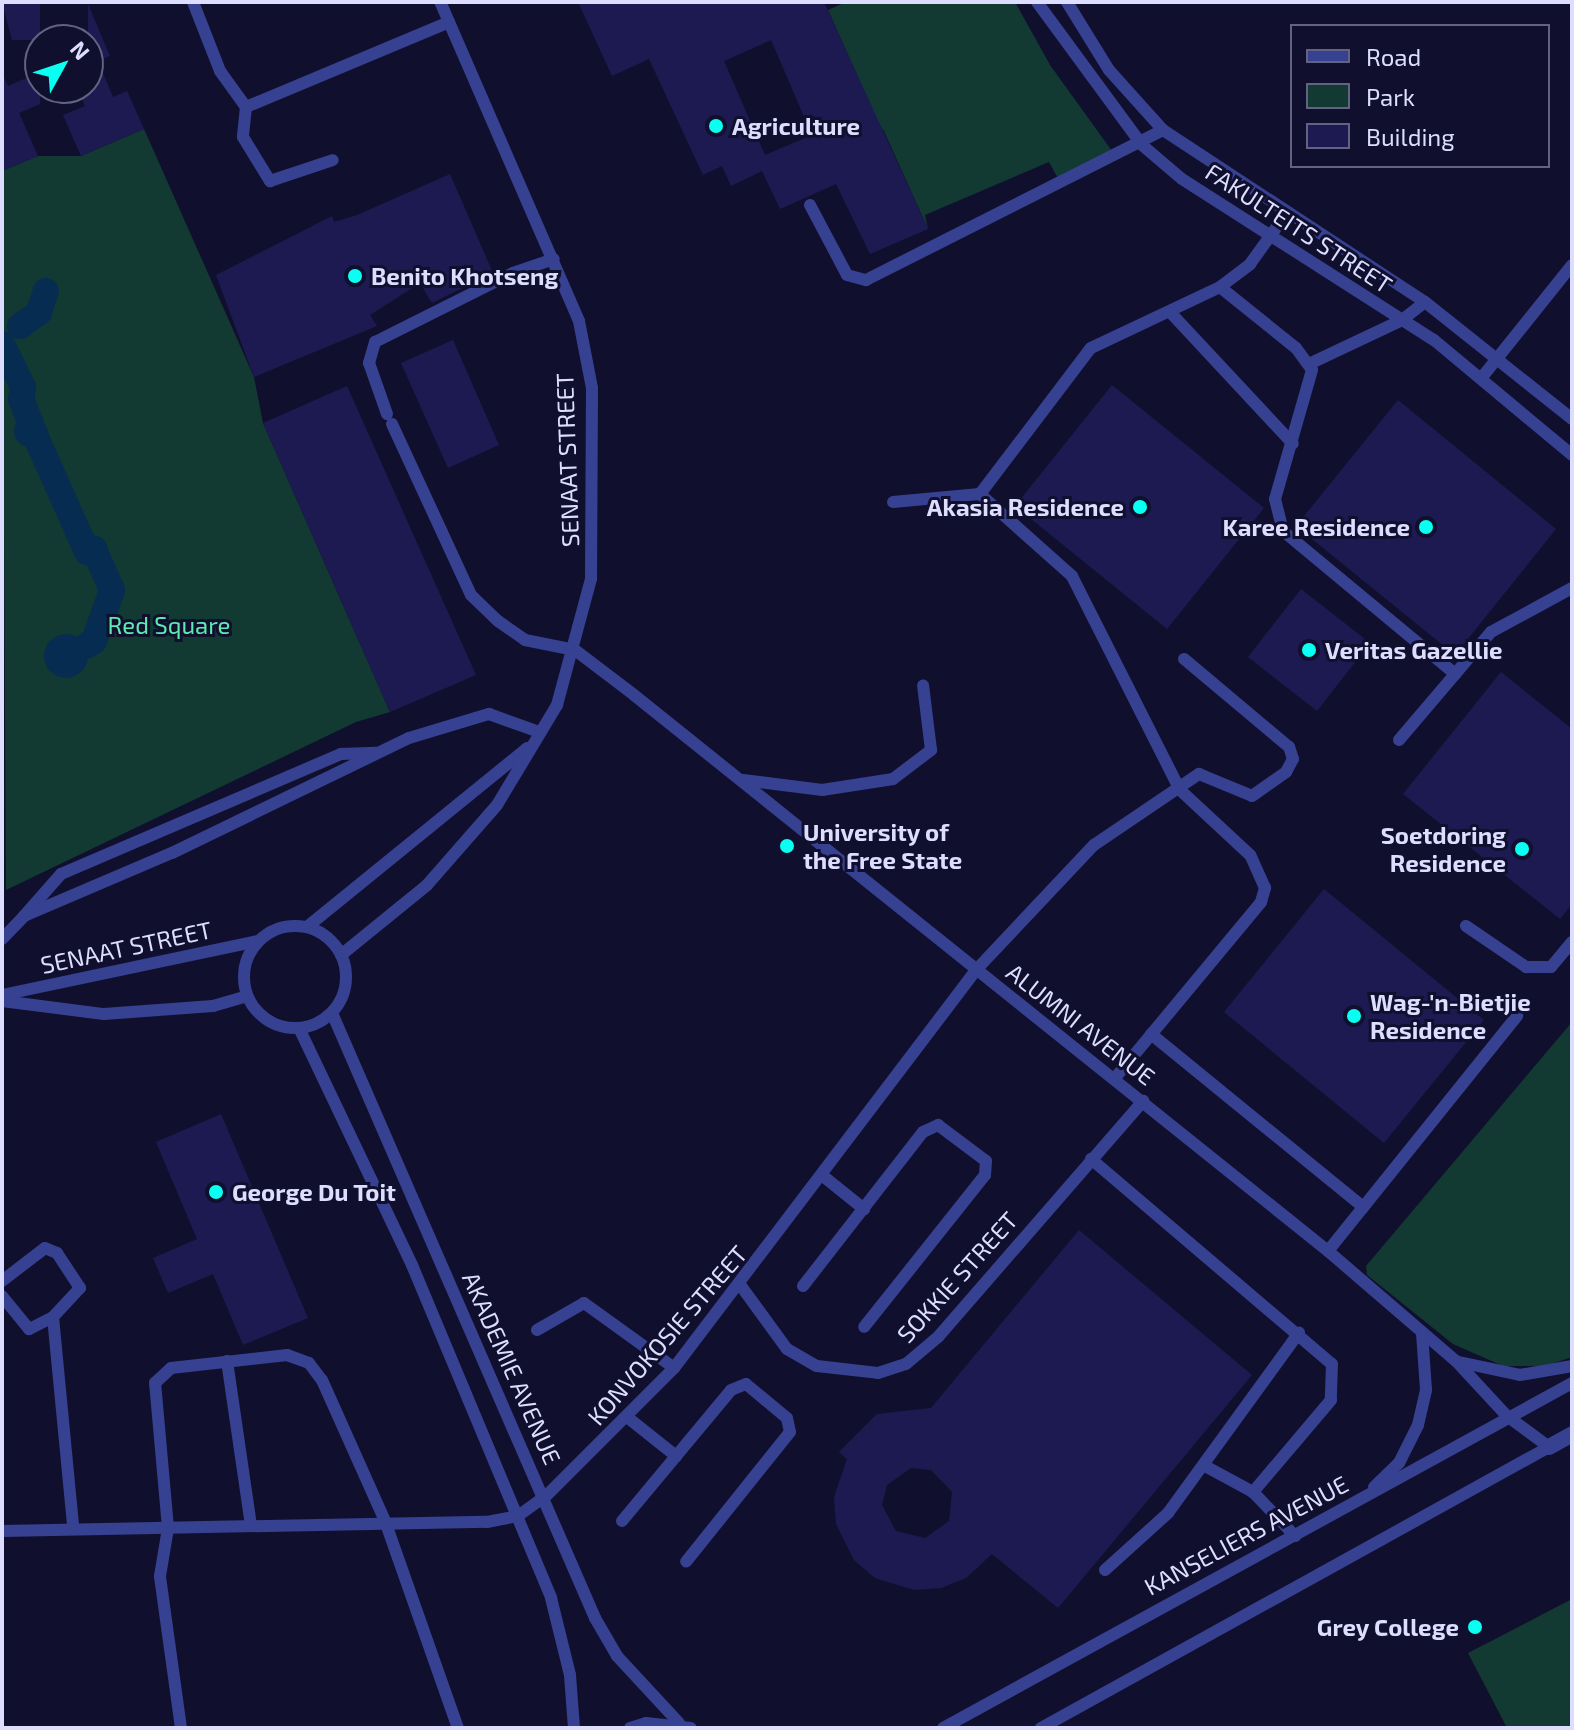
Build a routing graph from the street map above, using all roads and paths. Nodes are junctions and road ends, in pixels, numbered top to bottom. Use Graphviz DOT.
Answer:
graph roads {
  1 [pos="193,2"];
  2 [pos="440,2"];
  3 [pos="1037,2"];
  4 [pos="1067,2"];
  5 [pos="449,22"];
  6 [pos="246,107"];
  7 [pos="1163,130"];
  8 [pos="1142,145"];
  9 [pos="333,160"];
  10 [pos="810,205"];
  11 [pos="1286,214"];
  12 [pos="1273,239"];
  13 [pos="554,259"];
  14 [pos="1572,265"];
  15 [pos="1220,287"];
  16 [pos="1425,302"];
  17 [pos="1170,312"];
  18 [pos="1402,320"];
  19 [pos="1498,355"];
  20 [pos="1309,364"];
  21 [pos="1483,376"];
  22 [pos="1572,419"];
  23 [pos="1293,444"];
  24 [pos="1572,455"];
  25 [pos="980,494"];
  26 [pos="893,502"];
  27 [pos="1572,588"];
  28 [pos="575,650"];
  29 [pos="1184,659"];
  30 [pos="1455,674"];
  31 [pos="923,685"];
  32 [pos="536,737"];
  33 [pos="1399,740"];
  34 [pos="378,753"];
  35 [pos="740,780"];
  36 [pos="1180,790"];
  37 [pos="24,916"];
  38 [pos="1466,926"];
  39 [pos="307,927"];
  40 [pos="2,939"];
  41 [pos="258,941"];
  42 [pos="1572,942"];
  43 [pos="341,955"];
  44 [pos="976,970"];
  45 [pos="247,996"];
  46 [pos="2,998"];
  47 [pos="332,1013"];
  48 [pos="1517,1016"];
  49 [pos="299,1028"];
  50 [pos="1151,1034"];
  51 [pos="1115,1078"];
  52 [pos="1143,1101"];
  53 [pos="1091,1159"];
  54 [pos="823,1176"];
  55 [pos="1363,1207"];
  56 [pos="864,1209"];
  57 [pos="1328,1251"];
  58 [pos="2,1281"];
  59 [pos="741,1286"];
  60 [pos="803,1286"];
  61 [pos="2,1296"];
  62 [pos="53,1317"];
  63 [pos="864,1327"];
  64 [pos="537,1330"];
  65 [pos="1299,1333"];
  66 [pos="1422,1333"];
  67 [pos="227,1361"];
  68 [pos="1456,1361"];
  69 [pos="1572,1366"];
  70 [pos="674,1368"];
  71 [pos="1572,1383"];
  72 [pos="1507,1416"];
  73 [pos="627,1417"];
  74 [pos="1572,1434"];
  75 [pos="1549,1447"];
  76 [pos="676,1456"];
  77 [pos="1205,1466"];
  78 [pos="1253,1492"];
  79 [pos="546,1496"];
  80 [pos="1357,1503"];
  81 [pos="518,1516"];
  82 [pos="385,1521"];
  83 [pos="622,1521"];
  84 [pos="251,1525"];
  85 [pos="73,1526"];
  86 [pos="3,1527"];
  87 [pos="168,1528"];
  88 [pos="1295,1536"];
  89 [pos="686,1562"];
  90 [pos="1105,1570"];
  91 [pos="685,1726"];
  92 [pos="181,1728"];
  93 [pos="458,1728"];
  94 [pos="574,1728"];
  95 [pos="630,1728"];
  96 [pos="943,1728"];
  97 [pos="1041,1728"];
  1 -- 6 [label="lane"];
  2 -- 5 [label="lane, SENAAT STREET"];
  3 -- 8 [label="lane, FAKULTEITS STREET"];
  4 -- 7 [label="lane, FAKULTEITS STREET"];
  5 -- 6 [label="lane"];
  5 -- 13 [label="lane, SENAAT STREET"];
  6 -- 9 [label="lane"];
  7 -- 8 [label="lane"];
  7 -- 11 [label="lane, FAKULTEITS STREET"];
  8 -- 10 [label="lane"];
  8 -- 12 [label="lane, FAKULTEITS STREET"];
  11 -- 12 [label="lane"];
  11 -- 16 [label="lane, FAKULTEITS STREET"];
  12 -- 15 [label="lane"];
  12 -- 18 [label="lane, FAKULTEITS STREET"];
  13 -- 28 [label="lane, SENAAT STREET"];
  13 -- 28 [label="lane"];
  14 -- 19 [label="lane"];
  15 -- 17 [label="lane"];
  15 -- 20 [label="lane"];
  16 -- 18 [label="lane"];
  16 -- 19 [label="lane, FAKULTEITS STREET"];
  17 -- 23 [label="lane"];
  17 -- 25 [label="lane"];
  18 -- 20 [label="lane"];
  18 -- 21 [label="lane, FAKULTEITS STREET"];
  19 -- 21 [label="lane"];
  19 -- 22 [label="lane, FAKULTEITS STREET"];
  20 -- 23 [label="lane"];
  21 -- 24 [label="lane, FAKULTEITS STREET"];
  23 -- 30 [label="lane"];
  25 -- 26 [label="lane"];
  25 -- 36 [label="lane"];
  27 -- 30 [label="lane"];
  28 -- 32 [label="lane, SENAAT STREET"];
  28 -- 35 [label="lane, ALUMNI AVENUE"];
  29 -- 36 [label="lane, KONVOKOSIE STREET"];
  30 -- 33 [label="lane"];
  31 -- 35 [label="lane"];
  32 -- 34 [label="lane"];
  32 -- 39 [label="lane, SENAAT STREET"];
  32 -- 43 [label="lane, SENAAT STREET"];
  34 -- 37 [label="lane"];
  34 -- 37 [label="lane"];
  35 -- 44 [label="lane, ALUMNI AVENUE"];
  36 -- 44 [label="lane, KONVOKOSIE STREET"];
  36 -- 50 [label="lane"];
  37 -- 40 [label="lane"];
  38 -- 42 [label="lane"];
  39 -- 41 [label="lane, SENAAT STREET"];
  39 -- 43 [label="lane"];
  41 -- 45 [label="lane"];
  41 -- 46 [label="lane, SENAAT STREET"];
  43 -- 47 [label="lane"];
  44 -- 51 [label="lane, ALUMNI AVENUE"];
  44 -- 54 [label="lane, KONVOKOSIE STREET"];
  45 -- 46 [label="lane, SENAAT STREET"];
  45 -- 49 [label="lane"];
  47 -- 49 [label="lane"];
  47 -- 79 [label="lane, AKADEMIE AVENUE"];
  48 -- 55 [label="lane"];
  49 -- 81 [label="lane"];
  50 -- 51 [label="lane"];
  50 -- 55 [label="lane"];
  51 -- 52 [label="lane, ALUMNI AVENUE"];
  52 -- 53 [label="lane, SOKKIE STREET"];
  52 -- 57 [label="lane, ALUMNI AVENUE"];
  53 -- 59 [label="lane, SOKKIE STREET"];
  53 -- 65 [label="lane"];
  54 -- 56 [label="lane"];
  54 -- 59 [label="lane, KONVOKOSIE STREET"];
  55 -- 57 [label="lane"];
  56 -- 60 [label="lane"];
  56 -- 63 [label="lane"];
  57 -- 66 [label="lane, ALUMNI AVENUE"];
  58 -- 62 [label="lane"];
  59 -- 70 [label="lane, KONVOKOSIE STREET"];
  61 -- 62 [label="lane"];
  62 -- 85 [label="lane"];
  64 -- 70 [label="lane"];
  65 -- 77 [label="lane"];
  65 -- 78 [label="lane"];
  66 -- 68 [label="lane, ALUMNI AVENUE"];
  66 -- 80 [label="lane"];
  67 -- 82 [label="lane"];
  67 -- 84 [label="lane"];
  67 -- 87 [label="lane"];
  68 -- 69 [label="lane"];
  68 -- 72 [label="lane, ALUMNI AVENUE"];
  70 -- 73 [label="lane, KONVOKOSIE STREET"];
  71 -- 72 [label="lane, KANSELIERS AVENUE"];
  72 -- 75 [label="lane, ALUMNI AVENUE"];
  72 -- 80 [label="lane, KANSELIERS AVENUE"];
  73 -- 76 [label="lane"];
  73 -- 79 [label="lane, KONVOKOSIE STREET"];
  74 -- 75 [label="street"];
  75 -- 97 [label="lane"];
  76 -- 83 [label="lane"];
  76 -- 89 [label="lane"];
  77 -- 78 [label="lane"];
  77 -- 90 [label="lane"];
  78 -- 88 [label="lane"];
  79 -- 81 [label="lane, KONVOKOSIE STREET"];
  79 -- 91 [label="lane, AKADEMIE AVENUE"];
  80 -- 88 [label="lane, KANSELIERS AVENUE"];
  81 -- 82 [label="lane"];
  81 -- 94 [label="lane"];
  82 -- 84 [label="lane"];
  82 -- 93 [label="lane"];
  84 -- 87 [label="lane"];
  85 -- 86 [label="lane"];
  85 -- 87 [label="lane"];
  87 -- 92 [label="lane"];
  88 -- 96 [label="lane, KANSELIERS AVENUE"];
  91 -- 95 [label="lane"];
}
